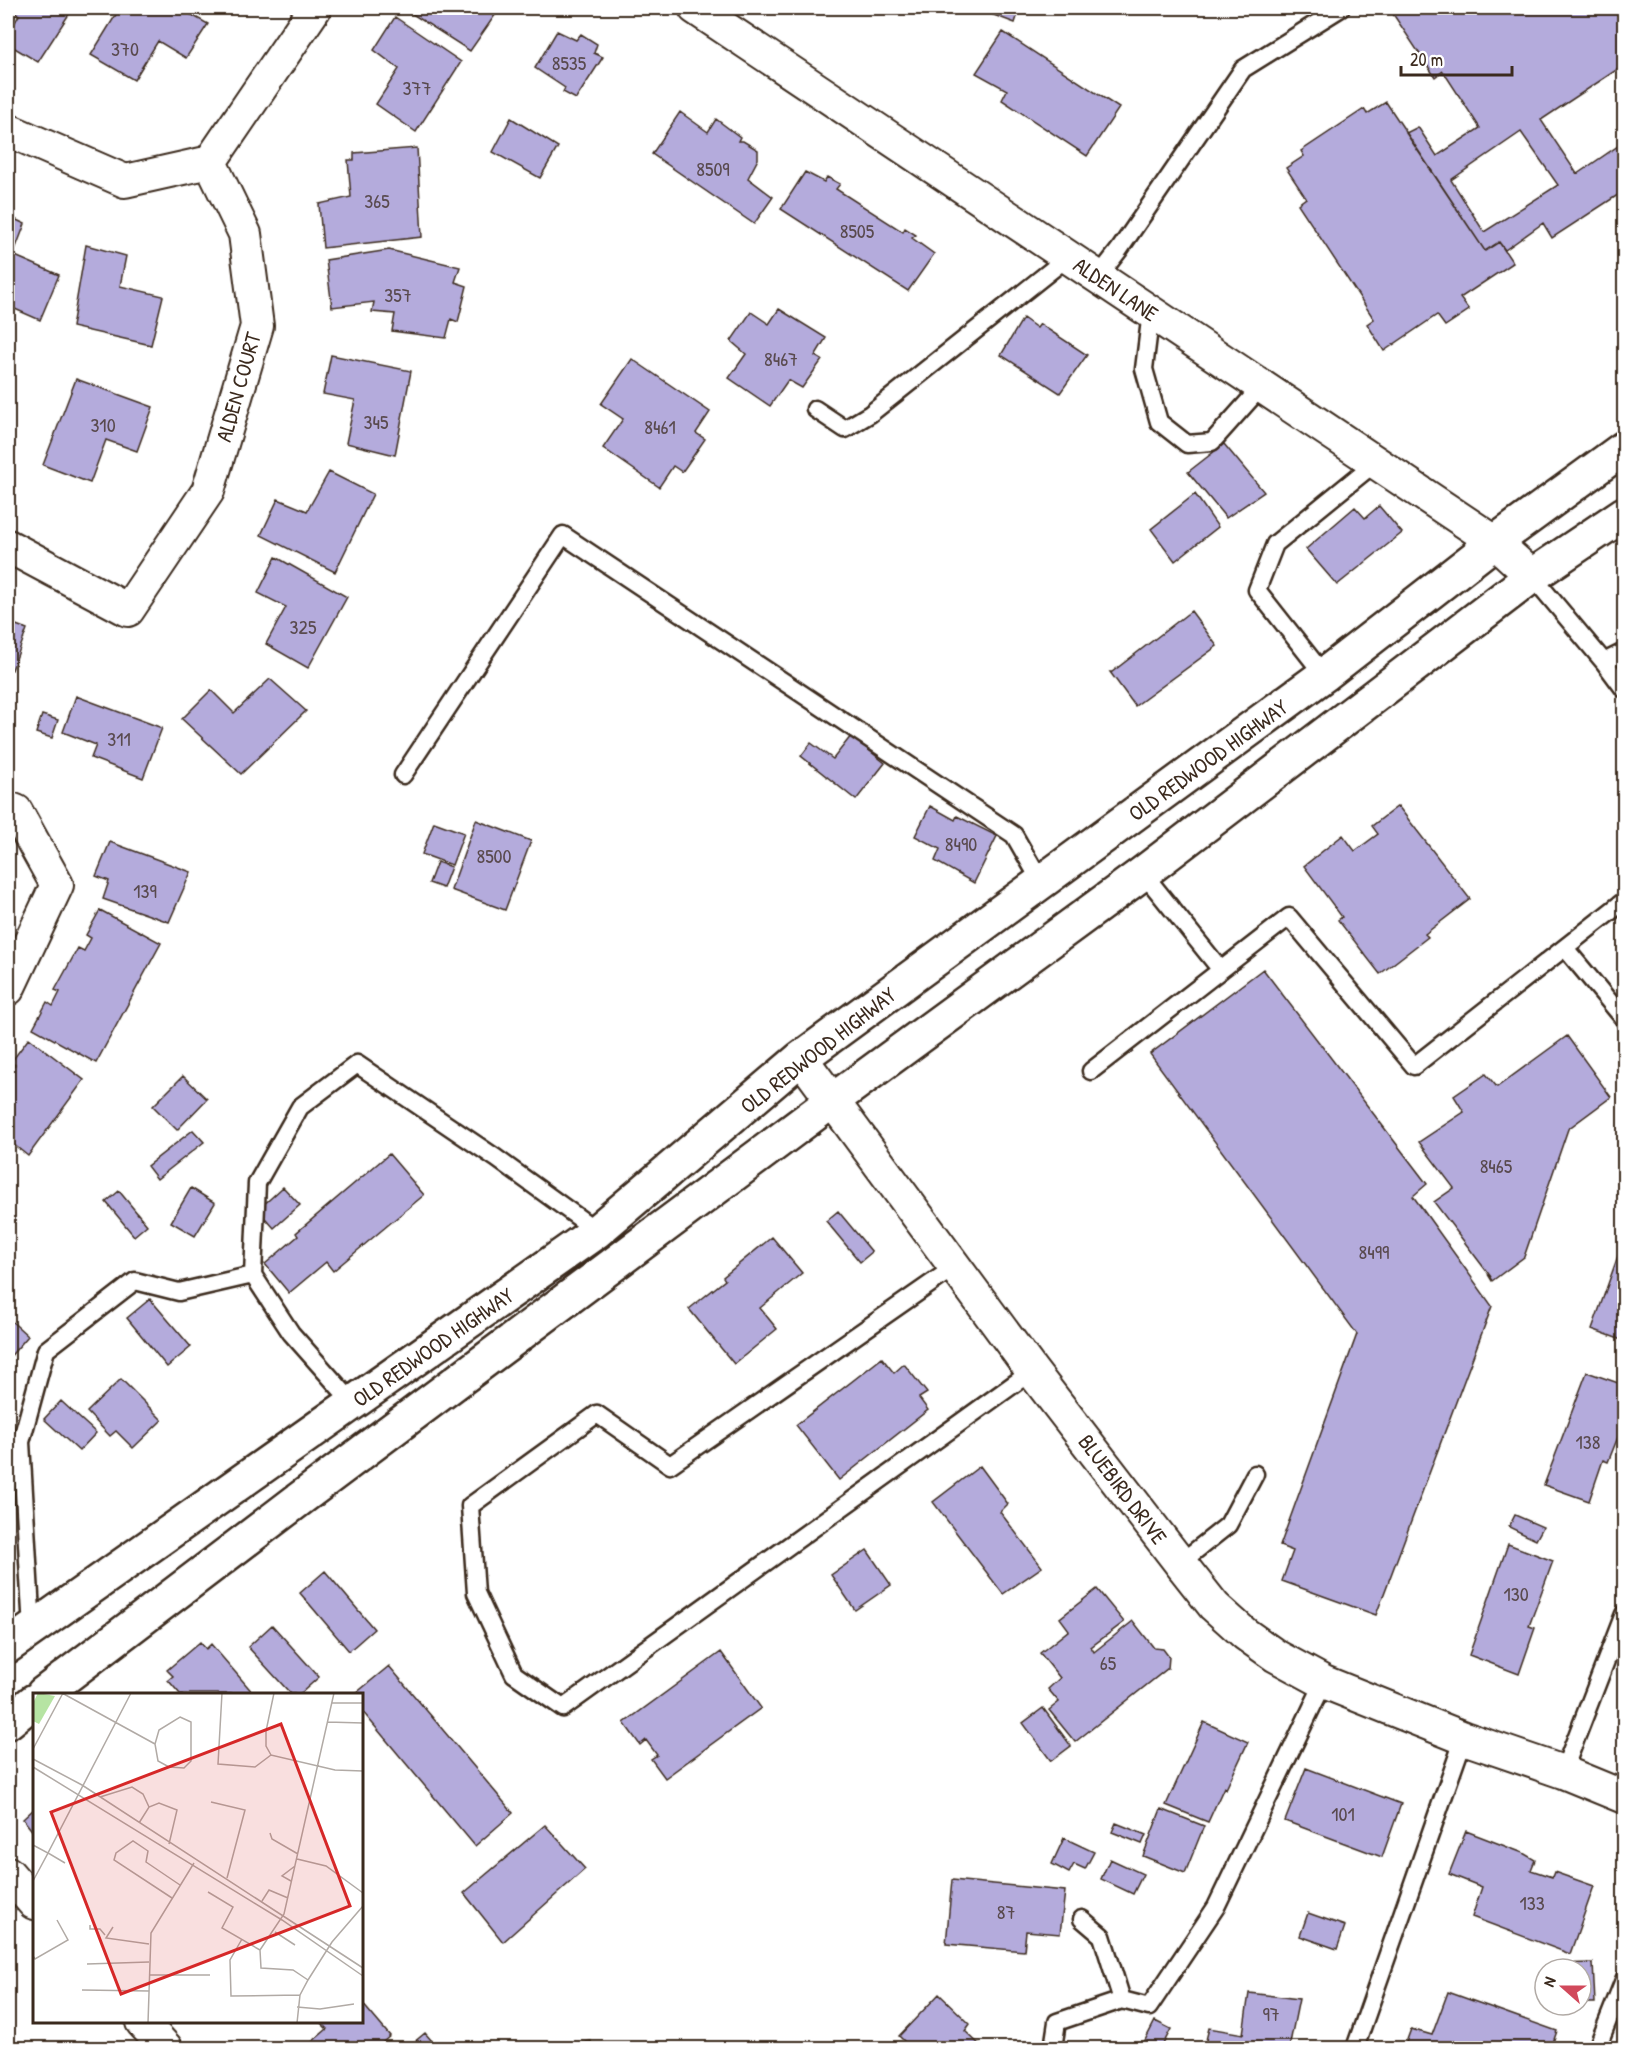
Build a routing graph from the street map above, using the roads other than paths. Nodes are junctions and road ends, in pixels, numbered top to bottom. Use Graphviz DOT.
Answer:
graph roads {
  1 [pos="315,8"];
  2 [pos="695,8"];
  3 [pos="1341,8"];
  4 [pos="8,130"];
  5 [pos="210,162"];
  6 [pos="1068,256"];
  7 [pos="1098,277"];
  8 [pos="1150,312"];
  9 [pos="1262,386"];
  10 [pos="815,409"];
  11 [pos="1624,448"];
  12 [pos="1376,462"];
  13 [pos="1624,514"];
  14 [pos="1495,542"];
  15 [pos="8,546"];
  16 [pos="1532,576"];
  17 [pos="1624,652"];
  18 [pos="1604,662"];
  19 [pos="1324,675"];
  20 [pos="1624,689"];
  21 [pos="403,775"];
  22 [pos="8,808"];
  23 [pos="1143,873"];
  24 [pos="1041,882"];
  25 [pos="1624,901"];
  26 [pos="1565,948"];
  27 [pos="1221,970"];
  28 [pos="8,989"];
  29 [pos="1624,1019"];
  30 [pos="801,1058"];
  31 [pos="1091,1071"];
  32 [pos="832,1101"];
  33 [pos="597,1231"];
  34 [pos="956,1266"];
  35 [pos="253,1275"];
  36 [pos="1032,1371"];
  37 [pos="353,1403"];
  38 [pos="1255,1474"];
  39 [pos="1180,1563"];
  40 [pos="1624,1614"];
  41 [pos="20,1638"];
  42 [pos="1324,1682"];
  43 [pos="46,1693"];
  44 [pos="33,1702"];
  45 [pos="8,1722"];
  46 [pos="1464,1738"];
  47 [pos="1563,1772"];
  48 [pos="1624,1797"];
  49 [pos="8,1873"];
  50 [pos="33,1902"];
  51 [pos="1082,1920"];
  52 [pos="1624,1980"];
  53 [pos="1122,2000"];
  54 [pos="143,2023"];
  55 [pos="166,2049"];
  56 [pos="1053,2049"];
  57 [pos="1355,2049"];
  58 [pos="1597,2049"];
  1 -- 5 [label="street"];
  2 -- 6 [label="street, ALDEN LANE"];
  3 -- 7 [label="lane"];
  4 -- 5 [label="street"];
  5 -- 15 [label="street, ALDEN COURT"];
  6 -- 7 [label="street, ALDEN LANE"];
  6 -- 10 [label="lane"];
  7 -- 8 [label="street, ALDEN LANE"];
  8 -- 9 [label="street, ALDEN LANE"];
  8 -- 9 [label="lane"];
  9 -- 12 [label="street, ALDEN LANE"];
  11 -- 14 [label="main road, OLD REDWOOD HIGHWAY"];
  12 -- 14 [label="street, ALDEN LANE"];
  12 -- 19 [label="lane"];
  13 -- 16 [label="main road, OLD REDWOOD HIGHWAY"];
  14 -- 16 [label="street, ALDEN LANE"];
  14 -- 19 [label="main road, OLD REDWOOD HIGHWAY"];
  16 -- 18 [label="lane"];
  16 -- 23 [label="main road, OLD REDWOOD HIGHWAY"];
  17 -- 18 [label="lane"];
  18 -- 20 [label="lane"];
  19 -- 24 [label="main road, OLD REDWOOD HIGHWAY"];
  21 -- 24 [label="lane"];
  22 -- 28 [label="street"];
  23 -- 27 [label="lane"];
  23 -- 32 [label="main road, OLD REDWOOD HIGHWAY"];
  24 -- 30 [label="main road, OLD REDWOOD HIGHWAY"];
  25 -- 26 [label="lane"];
  26 -- 27 [label="lane"];
  26 -- 29 [label="lane"];
  27 -- 31 [label="lane"];
  30 -- 32 [label="street, BLUEBIRD DRIVE"];
  30 -- 33 [label="main road, OLD REDWOOD HIGHWAY"];
  32 -- 34 [label="street, BLUEBIRD DRIVE"];
  32 -- 43 [label="main road, OLD REDWOOD HIGHWAY"];
  33 -- 35 [label="lane"];
  33 -- 37 [label="main road, OLD REDWOOD HIGHWAY"];
  34 -- 36 [label="street, BLUEBIRD DRIVE"];
  34 -- 36 [label="lane"];
  35 -- 37 [label="lane"];
  35 -- 41 [label="lane"];
  36 -- 39 [label="street, BLUEBIRD DRIVE"];
  37 -- 41 [label="main road, OLD REDWOOD HIGHWAY"];
  38 -- 39 [label="lane"];
  39 -- 42 [label="street, BLUEBIRD DRIVE"];
  40 -- 47 [label="lane"];
  42 -- 46 [label="street, BLUEBIRD DRIVE"];
  42 -- 53 [label="lane"];
  44 -- 45 [label="main road"];
  46 -- 47 [label="street, BLUEBIRD DRIVE"];
  46 -- 57 [label="lane"];
  47 -- 48 [label="street, BLUEBIRD DRIVE"];
  49 -- 50 [label="street"];
  51 -- 53 [label="lane"];
  52 -- 58 [label="lane"];
  53 -- 56 [label="lane"];
  54 -- 55 [label="street"];
}
